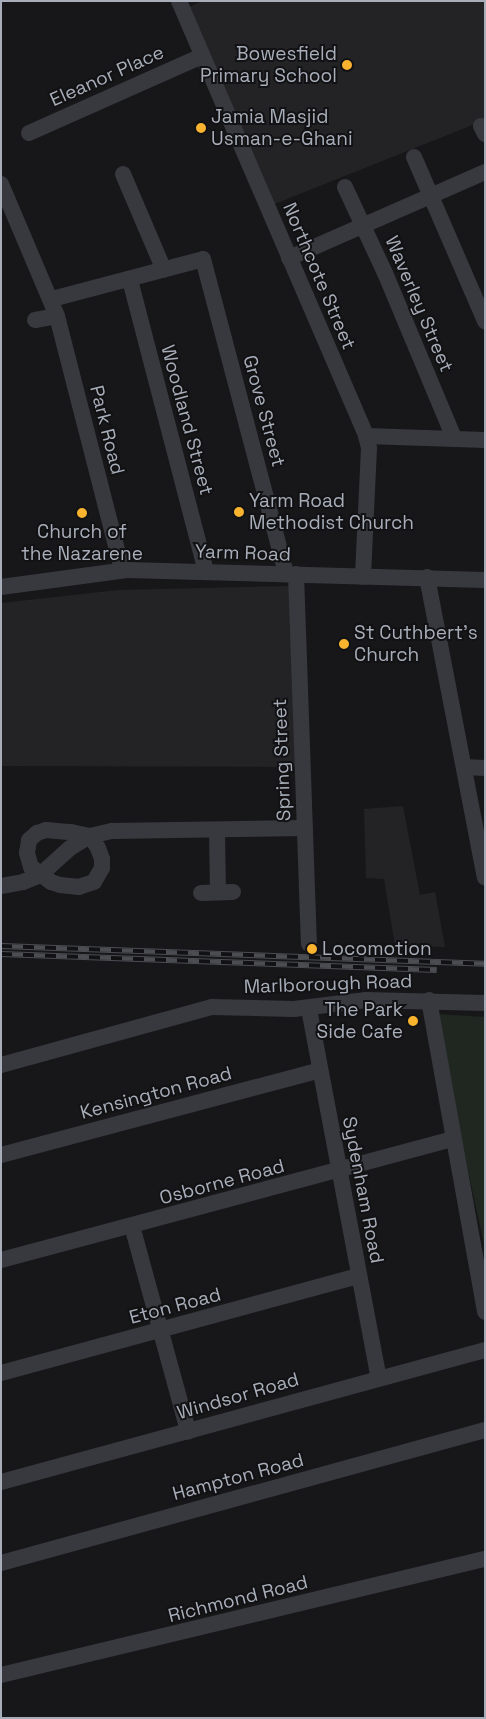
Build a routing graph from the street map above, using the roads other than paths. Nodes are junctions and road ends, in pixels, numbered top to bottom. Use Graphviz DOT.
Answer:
graph roads {
  1 [pos="181,2"];
  2 [pos="202,56"];
  3 [pos="29,133"];
  4 [pos="414,157"];
  5 [pos="485,172"];
  6 [pos="124,174"];
  7 [pos="1,184"];
  8 [pos="345,187"];
  9 [pos="430,196"];
  10 [pos="363,225"];
  11 [pos="289,258"];
  12 [pos="164,270"];
  13 [pos="130,280"];
  14 [pos="52,299"];
  15 [pos="58,316"];
  16 [pos="35,320"];
  17 [pos="485,321"];
  18 [pos="366,436"];
  19 [pos="454,438"];
  20 [pos="485,440"];
  21 [pos="122,570"];
  22 [pos="206,571"];
  23 [pos="291,574"];
  24 [pos="363,577"];
  25 [pos="427,578"];
  26 [pos="485,580"];
  27 [pos="1,587"];
  28 [pos="464,767"];
  29 [pos="485,768"];
  30 [pos="305,828"];
  31 [pos="217,830"];
  32 [pos="90,836"];
  33 [pos="40,875"];
  34 [pos="485,877"];
  35 [pos="1,886"];
  36 [pos="217,893"];
  37 [pos="308,944"];
  38 [pos="429,1000"];
  39 [pos="485,1003"];
  40 [pos="309,1009"];
  41 [pos="1,1065"];
  42 [pos="320,1070"];
  43 [pos="452,1139"];
  44 [pos="1,1155"];
  45 [pos="340,1171"];
  46 [pos="132,1226"];
  47 [pos="1,1260"];
  48 [pos="359,1276"];
  49 [pos="485,1312"];
  50 [pos="160,1331"];
  51 [pos="485,1350"];
  52 [pos="1,1373"];
  53 [pos="379,1378"];
  54 [pos="485,1430"];
  55 [pos="188,1431"];
  56 [pos="1,1482"];
  57 [pos="485,1559"];
  58 [pos="1,1563"];
  59 [pos="1,1675"];
  1 -- 2 [label="street, Northcote Street"];
  2 -- 3 [label="street, Eleanor Place"];
  2 -- 11 [label="street, Northcote Street"];
  4 -- 9 [label="street"];
  5 -- 9 [label="street"];
  6 -- 12 [label="street"];
  7 -- 14 [label="street, Park Road"];
  8 -- 10 [label="street, Waverley Street"];
  9 -- 10 [label="street"];
  9 -- 17 [label="street"];
  10 -- 11 [label="street"];
  10 -- 19 [label="street, Waverley Street"];
  11 -- 18 [label="street, Northcote Street"];
  12 -- 13 [label="street"];
  12 -- 23 [label="street, Grove Street"];
  13 -- 14 [label="street"];
  13 -- 22 [label="street, Woodland Street"];
  14 -- 15 [label="street, Park Road"];
  15 -- 16 [label="street"];
  15 -- 21 [label="street, Park Road"];
  18 -- 19 [label="street"];
  18 -- 24 [label="street, Northcote Street"];
  19 -- 20 [label="street"];
  21 -- 22 [label="street, Yarm Road"];
  21 -- 27 [label="street, Yarm Road"];
  22 -- 23 [label="street, Yarm Road"];
  23 -- 24 [label="street, Yarm Road"];
  23 -- 30 [label="street, Spring Street"];
  24 -- 25 [label="street, Yarm Road"];
  25 -- 26 [label="street, Yarm Road"];
  25 -- 28 [label="street"];
  28 -- 29 [label="street"];
  28 -- 34 [label="street"];
  30 -- 31 [label="street"];
  30 -- 37 [label="street, Spring Street"];
  31 -- 32 [label="street"];
  31 -- 36 [label="street"];
  32 -- 33 [label="street"];
  32 -- 33 [label="street"];
  32 -- 33 [label="street"];
  33 -- 35 [label="street"];
  38 -- 39 [label="street, Marlborough Road"];
  38 -- 40 [label="street, Marlborough Road"];
  38 -- 43 [label="street"];
  40 -- 41 [label="street, Marlborough Road"];
  40 -- 42 [label="street, Sydenham Road"];
  42 -- 44 [label="street, Kensington Road"];
  42 -- 45 [label="street, Sydenham Road"];
  43 -- 45 [label="street, Osborne Road"];
  43 -- 49 [label="street"];
  45 -- 46 [label="street, Osborne Road"];
  45 -- 48 [label="street, Sydenham Road"];
  46 -- 47 [label="street, Osborne Road"];
  46 -- 50 [label="street"];
  48 -- 50 [label="street, Eton Road"];
  48 -- 53 [label="street, Sydenham Road"];
  50 -- 52 [label="street, Eton Road"];
  50 -- 55 [label="street"];
  51 -- 53 [label="street, Windsor Road"];
  53 -- 55 [label="street, Windsor Road"];
  54 -- 58 [label="street, Hampton Road"];
  55 -- 56 [label="street, Windsor Road"];
  57 -- 59 [label="street, Richmond Road"];
}
